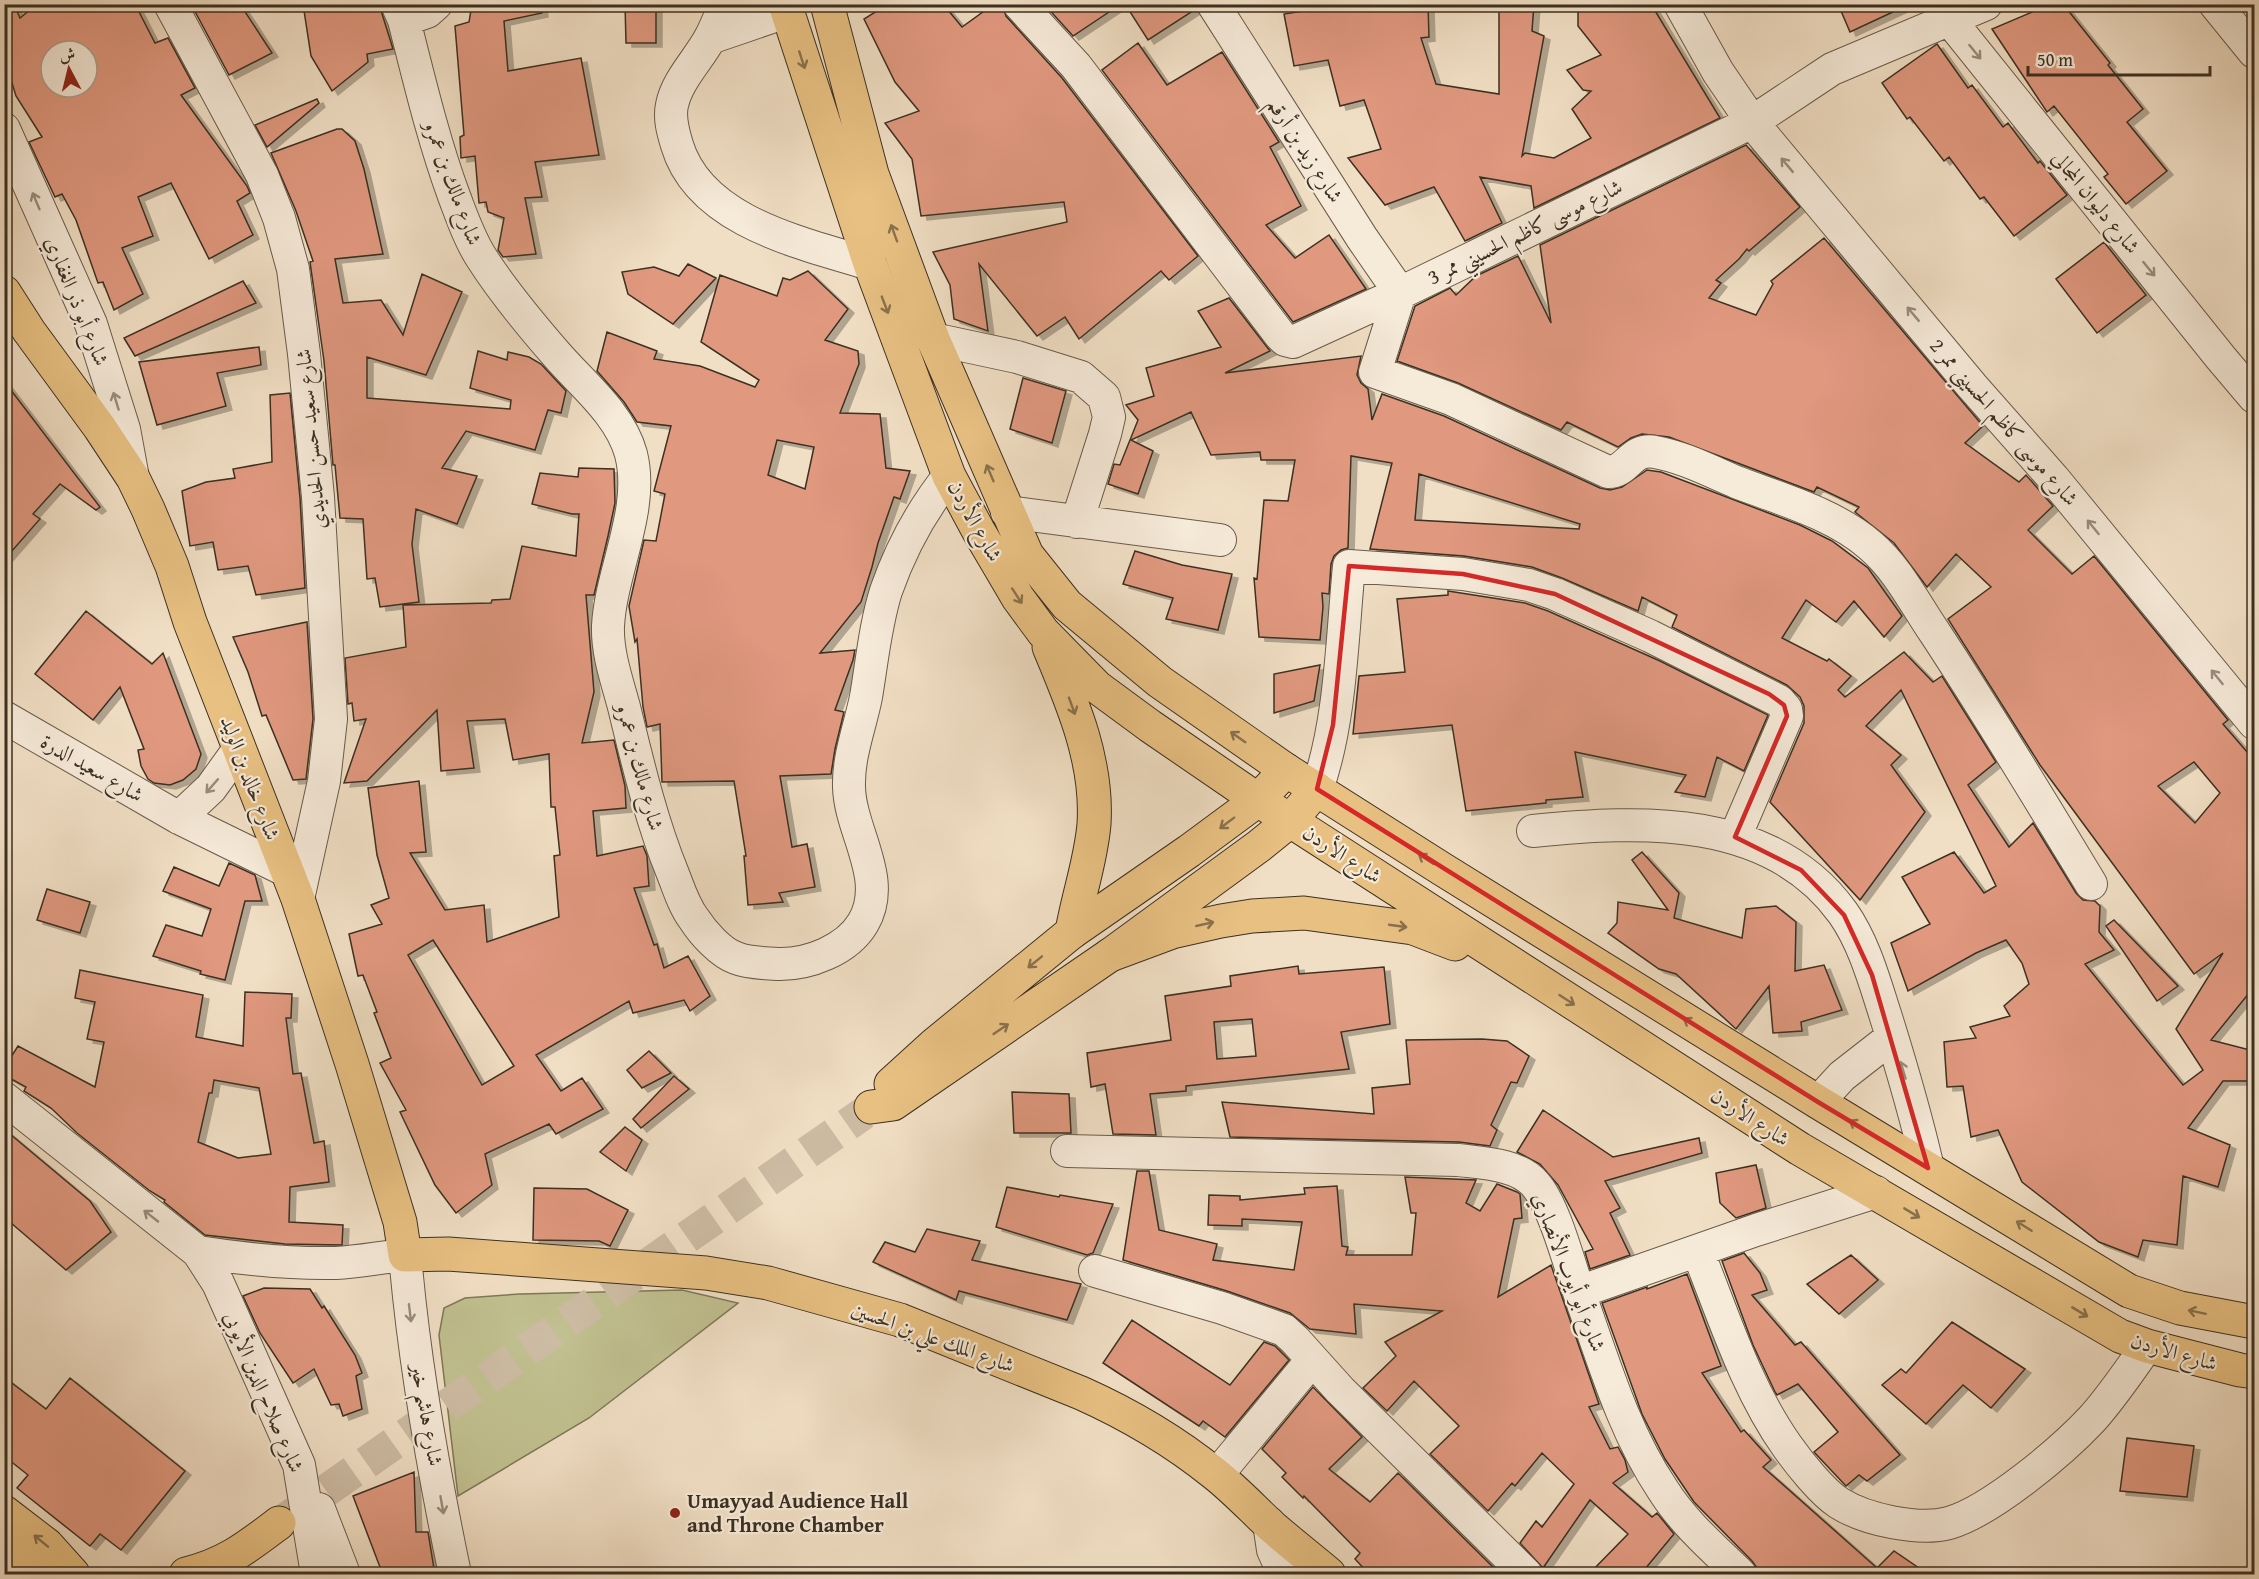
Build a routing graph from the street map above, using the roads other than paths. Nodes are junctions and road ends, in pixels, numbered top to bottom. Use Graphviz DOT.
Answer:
graph roads {
  1 [pos="170,4"];
  2 [pos="436,4"];
  3 [pos="725,4"];
  4 [pos="827,4"];
  5 [pos="1019,4"];
  6 [pos="1213,4"];
  7 [pos="1680,4"];
  8 [pos="1986,4"];
  9 [pos="2215,4"];
  10 [pos="785,8"];
  11 [pos="401,12"];
  12 [pos="1944,12"];
  13 [pos="710,38"];
  14 [pos="2254,52"];
  15 [pos="1752,123"];
  16 [pos="4,129"];
  17 [pos="870,264"];
  18 [pos="4,292"];
  19 [pos="1400,293"];
  20 [pos="17,322"];
  21 [pos="933,339"];
  22 [pos="2254,397"];
  23 [pos="950,476"];
  24 [pos="133,478"];
  25 [pos="1007,512"];
  26 [pos="1077,522"];
  27 [pos="1220,540"];
  28 [pos="1043,632"];
  29 [pos="4,717"];
  30 [pos="2254,723"];
  31 [pos="239,749"];
  32 [pos="1286,770"];
  33 [pos="1317,789"];
  34 [pos="1258,800"];
  35 [pos="179,818"];
  36 [pos="1290,820"];
  37 [pos="1533,831"];
  38 [pos="1735,837"];
  39 [pos="291,884"];
  40 [pos="2091,884"];
  41 [pos="1072,932"];
  42 [pos="1110,955"];
  43 [pos="1518,969"];
  44 [pos="1892,1037"];
  45 [pos="4,1098"];
  46 [pos="1818,1102"];
  47 [pos="1067,1150"];
  48 [pos="1928,1168"];
  49 [pos="1876,1192"];
  50 [pos="198,1252"];
  51 [pos="1698,1252"];
  52 [pos="405,1255"];
  53 [pos="1095,1271"];
  54 [pos="1579,1292"];
  55 [pos="2254,1322"];
  56 [pos="2147,1346"];
  57 [pos="1312,1360"];
  58 [pos="2254,1372"];
  59 [pos="299,1465"];
  60 [pos="1216,1475"];
  61 [pos="4,1512"];
  62 [pos="279,1523"];
  63 [pos="1269,1523"];
  64 [pos="4,1550"];
  65 [pos="53,1575"];
  66 [pos="73,1575"];
  67 [pos="186,1575"];
  68 [pos="317,1575"];
  69 [pos="344,1575"];
  70 [pos="455,1575"];
  71 [pos="1284,1575"];
  72 [pos="1329,1575"];
  73 [pos="1526,1575"];
  74 [pos="1740,1575"];
  1 -- 39 [label="street, شارع سعيد حسن الحديدي"];
  2 -- 11 [label="street"];
  3 -- 13 [label="street"];
  21 -- 4 [label="main road, شارع الأردن, one-way"];
  5 -- 19 [label="street, شارع موسى كاظم الحسيني ممر 3"];
  6 -- 19 [label="street, شارع زيد بن أرقم"];
  7 -- 15 [label="street, شارع موسى كاظم الحسيني ممر 2"];
  8 -- 12 [label="street, شارع موسى كاظم الحسيني ممر 3"];
  9 -- 14 [label="street"];
  10 -- 13 [label="street"];
  10 -- 17 [label="main road, شارع الأردن, one-way"];
  11 -- 23 [label="street, شارع مالك بن عمرو"];
  12 -- 15 [label="street, شارع موسى كاظم الحسيني ممر 3"];
  12 -- 22 [label="street, شارع دليوان المجالي, one-way"];
  13 -- 17 [label="street"];
  15 -- 19 [label="street, شارع موسى كاظم الحسيني ممر 3"];
  30 -- 15 [label="street, شارع موسى كاظم الحسيني ممر 2, one-way"];
  24 -- 16 [label="street, شارع أبو ذر الغفاري, one-way"];
  17 -- 23 [label="main road, شارع الأردن, one-way"];
  18 -- 20 [label="main road, شارع خالد بن الوليد"];
  19 -- 40 [label="street"];
  20 -- 24 [label="main road, شارع خالد بن الوليد"];
  25 -- 21 [label="main road, شارع الأردن, one-way"];
  21 -- 26 [label="street"];
  23 -- 28 [label="main road, شارع الأردن, one-way"];
  24 -- 31 [label="main road, شارع خالد بن الوليد"];
  25 -- 26 [label="street"];
  32 -- 25 [label="main road, شارع الأردن, one-way"];
  26 -- 27 [label="street"];
  28 -- 34 [label="main road, شارع الأردن"];
  28 -- 41 [label="main road, one-way"];
  29 -- 35 [label="street, شارع سعيد الدرة"];
  31 -- 35 [label="street, one-way"];
  31 -- 39 [label="main road, شارع خالد بن الوليد"];
  32 -- 33 [label="main road, شارع الأردن"];
  32 -- 34 [label="main road"];
  33 -- 36 [label="main road"];
  33 -- 38 [label="street"];
  46 -- 33 [label="main road, شارع الأردن, one-way"];
  34 -- 36 [label="main road, شارع الأردن"];
  34 -- 41 [label="main road, one-way"];
  35 -- 39 [label="street, شارع سعيد الدرة"];
  36 -- 42 [label="main road"];
  36 -- 43 [label="main road, شارع الأردن"];
  37 -- 38 [label="street"];
  38 -- 44 [label="street"];
  39 -- 52 [label="main road, شارع خالد بن الوليد"];
  41 -- 42 [label="main road, one-way"];
  42 -- 43 [label="main road, one-way"];
  43 -- 49 [label="main road, شارع الأردن, one-way"];
  44 -- 46 [label="street"];
  48 -- 44 [label="street, one-way"];
  50 -- 45 [label="street, شارع صلاح الدين الأيوبي, one-way"];
  48 -- 46 [label="main road, شارع الأردن, one-way"];
  47 -- 54 [label="street, شارع أبو أيوب الأنصاري"];
  55 -- 48 [label="main road, شارع الأردن, one-way"];
  49 -- 51 [label="street"];
  49 -- 56 [label="main road, شارع الأردن, one-way"];
  50 -- 52 [label="street"];
  50 -- 59 [label="street, شارع صلاح الدين الأيوبي"];
  51 -- 54 [label="street"];
  51 -- 56 [label="street"];
  52 -- 60 [label="main road, شارع الملك علي بن الحسين"];
  52 -- 70 [label="street, شارع هاشم خير, one-way"];
  53 -- 57 [label="street"];
  54 -- 74 [label="street, شارع أبو أيوب الأنصاري"];
  56 -- 58 [label="main road, شارع الأردن"];
  57 -- 60 [label="street"];
  57 -- 73 [label="street"];
  59 -- 68 [label="street, شارع صلاح الدين الأيوبي"];
  59 -- 69 [label="street"];
  60 -- 63 [label="main road, شارع الملك علي بن الحسين"];
  66 -- 61 [label="main road, one-way"];
  62 -- 67 [label="main road"];
  63 -- 71 [label="street"];
  63 -- 72 [label="main road, شارع الملك علي بن الحسين"];
  64 -- 65 [label="main road"];
}
